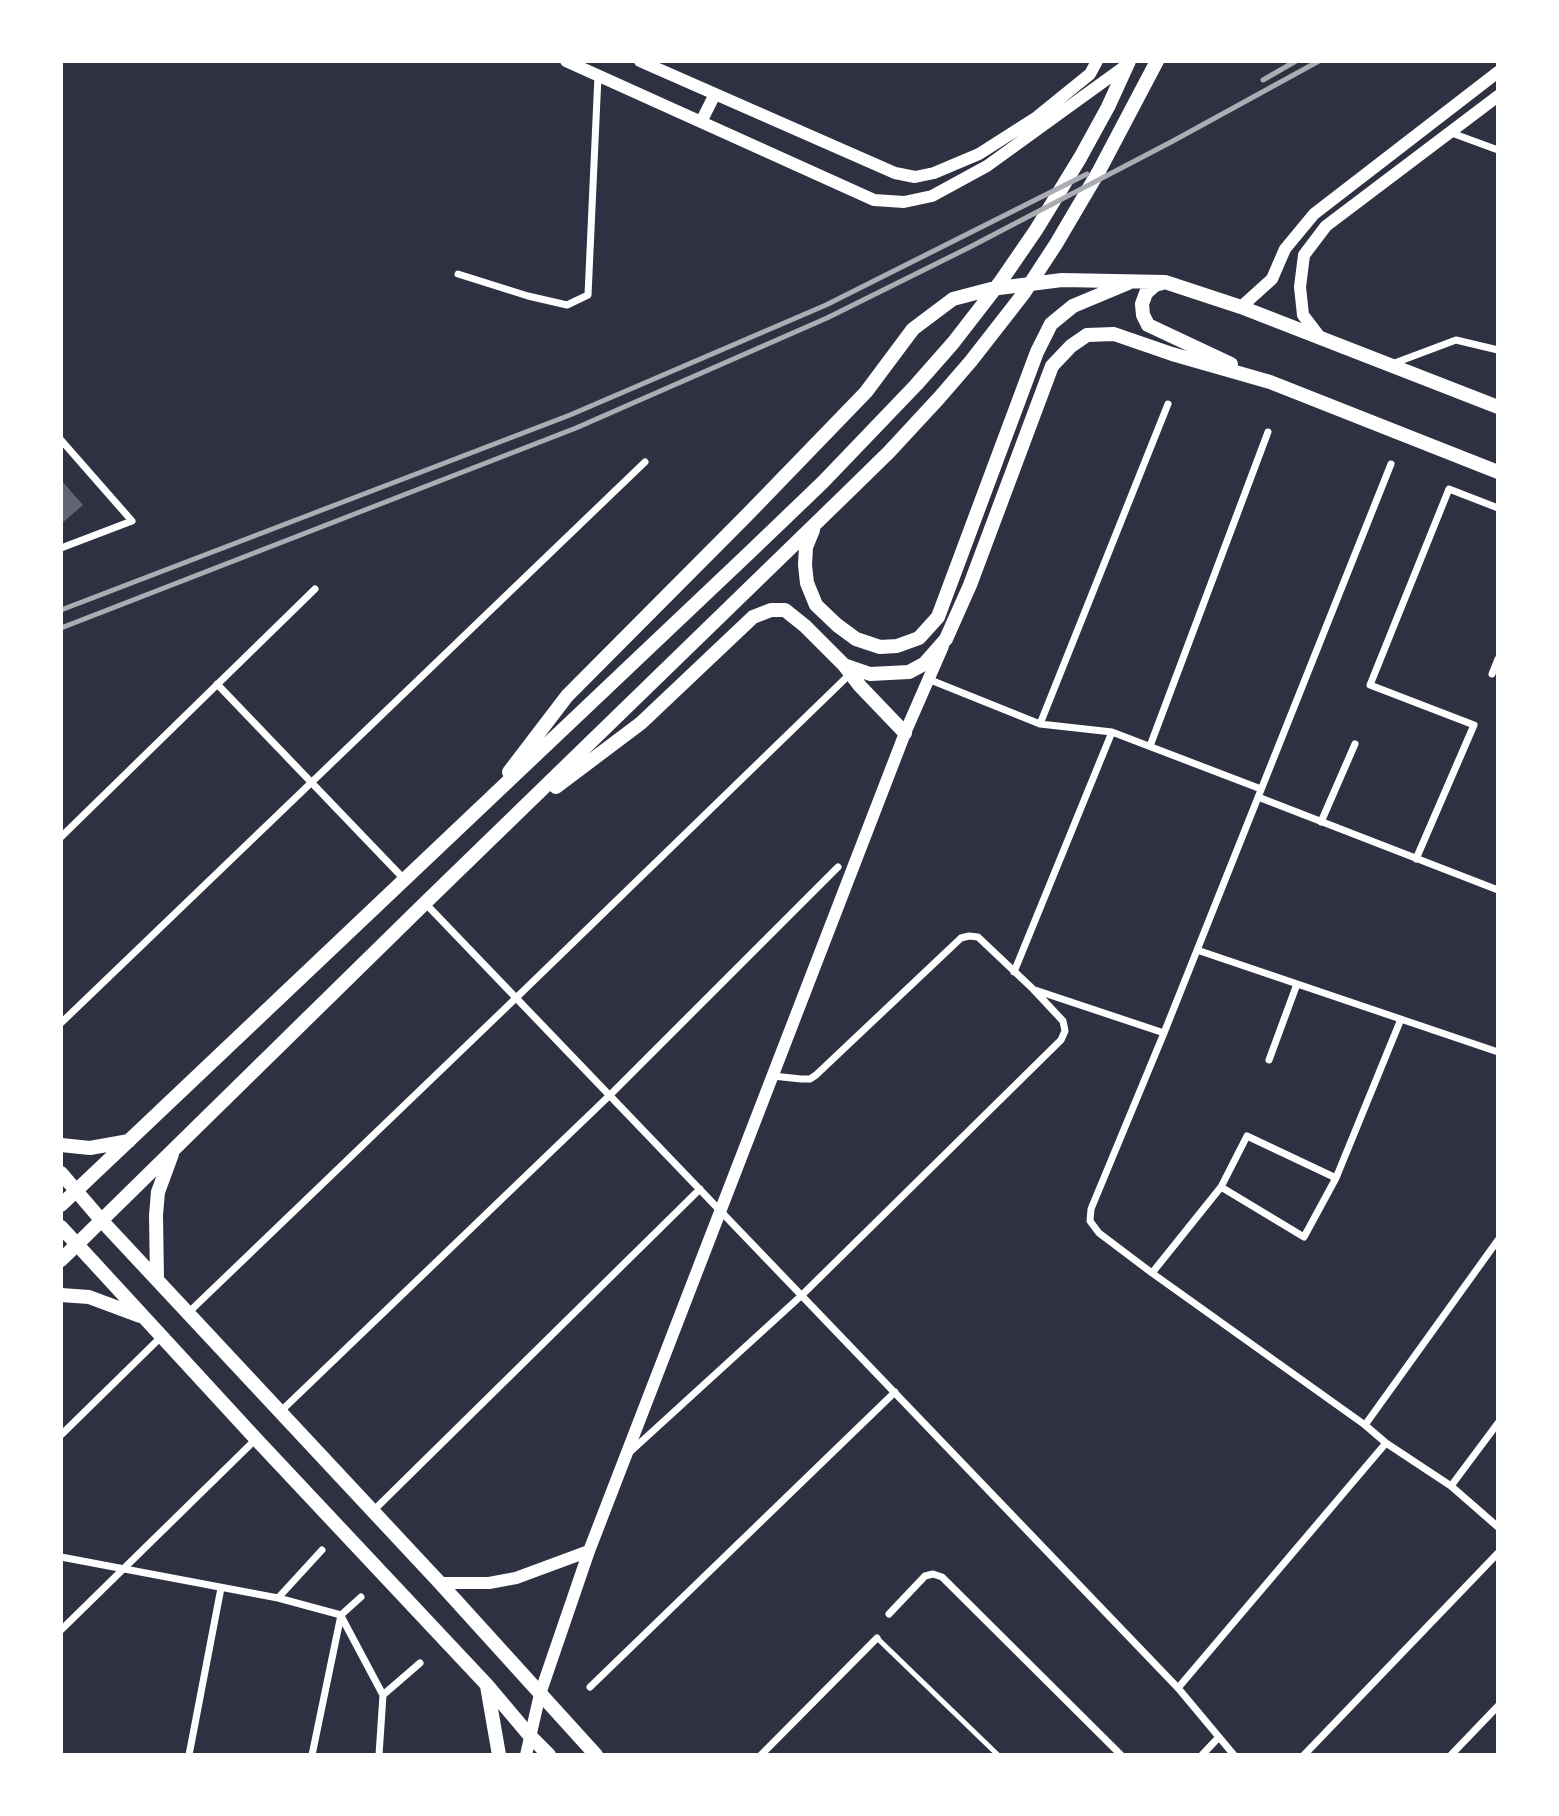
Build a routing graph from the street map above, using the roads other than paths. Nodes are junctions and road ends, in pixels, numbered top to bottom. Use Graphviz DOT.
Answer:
graph roads {
  1 [pos="566,61"];
  2 [pos="640,61"];
  3 [pos="1097,61"];
  4 [pos="1131,61"];
  5 [pos="1157,61"];
  6 [pos="1498,72"];
  7 [pos="598,76"];
  8 [pos="715,94"];
  9 [pos="1498,96"];
  10 [pos="701,122"];
  11 [pos="1449,132"];
  12 [pos="1498,150"];
  13 [pos="458,274"];
  14 [pos="1133,281"];
  15 [pos="1166,282"];
  16 [pos="1241,307"];
  17 [pos="1319,337"];
  18 [pos="1498,350"];
  19 [pos="1390,365"];
  20 [pos="1270,382"];
  21 [pos="1168,404"];
  22 [pos="1498,407"];
  23 [pos="1268,432"];
  24 [pos="61,440"];
  25 [pos="645,462"];
  26 [pos="1391,464"];
  27 [pos="1498,472"];
  28 [pos="1498,508"];
  29 [pos="816,523"];
  30 [pos="61,548"];
  31 [pos="315,589"];
  32 [pos="946,639"];
  33 [pos="1498,659"];
  34 [pos="847,669"];
  35 [pos="1492,674"];
  36 [pos="928,679"];
  37 [pos="217,684"];
  38 [pos="1040,724"];
  39 [pos="1112,732"];
  40 [pos="905,733"];
  41 [pos="1355,744"];
  42 [pos="1150,746"];
  43 [pos="312,782"];
  44 [pos="1259,793"];
  45 [pos="485,804"];
  46 [pos="510,821"];
  47 [pos="1321,822"];
  48 [pos="61,837"];
  49 [pos="1416,859"];
  50 [pos="838,867"];
  51 [pos="405,879"];
  52 [pos="1498,890"];
  53 [pos="425,903"];
  54 [pos="1197,950"];
  55 [pos="1014,972"];
  56 [pos="1297,984"];
  57 [pos="1033,989"];
  58 [pos="516,998"];
  59 [pos="1401,1019"];
  60 [pos="61,1023"];
  61 [pos="1164,1033"];
  62 [pos="1498,1052"];
  63 [pos="1269,1060"];
  64 [pos="773,1076"];
  65 [pos="610,1095"];
  66 [pos="131,1141"];
  67 [pos="61,1145"];
  68 [pos="174,1149"];
  69 [pos="61,1173"];
  70 [pos="1336,1178"];
  71 [pos="1221,1187"];
  72 [pos="700,1189"];
  73 [pos="77,1190"];
  74 [pos="61,1205"];
  75 [pos="721,1211"];
  76 [pos="102,1221"];
  77 [pos="61,1227"];
  78 [pos="1498,1240"];
  79 [pos="77,1245"];
  80 [pos="61,1260"];
  81 [pos="1152,1273"];
  82 [pos="157,1280"];
  83 [pos="61,1295"];
  84 [pos="802,1295"];
  85 [pos="188,1313"];
  86 [pos="145,1318"];
  87 [pos="162,1337"];
  88 [pos="895,1392"];
  89 [pos="280,1412"];
  90 [pos="1498,1423"];
  91 [pos="1365,1425"];
  92 [pos="61,1435"];
  93 [pos="256,1439"];
  94 [pos="1386,1443"];
  95 [pos="627,1455"];
  96 [pos="1451,1486"];
  97 [pos="373,1511"];
  98 [pos="1498,1527"];
  99 [pos="321,1550"];
  100 [pos="589,1551"];
  101 [pos="1498,1553"];
  102 [pos="61,1557"];
  103 [pos="123,1570"];
  104 [pos="440,1583"];
  105 [pos="221,1588"];
  106 [pos="361,1597"];
  107 [pos="278,1598"];
  108 [pos="889,1614"];
  109 [pos="341,1615"];
  110 [pos="61,1630"];
  111 [pos="877,1638"];
  112 [pos="420,1663"];
  113 [pos="486,1685"];
  114 [pos="590,1687"];
  115 [pos="1178,1689"];
  116 [pos="540,1694"];
  117 [pos="383,1695"];
  118 [pos="1498,1706"];
  119 [pos="530,1736"];
  120 [pos="1219,1737"];
  121 [pos="189,1755"];
  122 [pos="312,1755"];
  123 [pos="379,1755"];
  124 [pos="499,1755"];
  125 [pos="526,1755"];
  126 [pos="549,1755"];
  127 [pos="596,1755"];
  128 [pos="761,1755"];
  129 [pos="998,1755"];
  130 [pos="1121,1755"];
  131 [pos="1202,1755"];
  132 [pos="1234,1755"];
  133 [pos="1304,1755"];
  134 [pos="1451,1755"];
  1 -- 7 [label="street"];
  2 -- 8 [label="street"];
  3 -- 8 [label="street"];
  4 -- 10 [label="street"];
  4 -- 45 [label="main road"];
  5 -- 29 [label="main road"];
  6 -- 16 [label="street"];
  7 -- 10 [label="street"];
  7 -- 13 [label="street"];
  8 -- 10 [label="street"];
  9 -- 11 [label="street"];
  11 -- 12 [label="street"];
  11 -- 17 [label="street"];
  14 -- 15 [label="main road"];
  14 -- 29 [label="main road"];
  14 -- 45 [label="main road"];
  15 -- 16 [label="main road"];
  15 -- 20 [label="main road"];
  16 -- 17 [label="main road"];
  17 -- 19 [label="main road"];
  18 -- 19 [label="street"];
  19 -- 22 [label="main road"];
  20 -- 27 [label="main road"];
  20 -- 32 [label="main road"];
  21 -- 38 [label="street"];
  23 -- 42 [label="street"];
  24 -- 30 [label="street"];
  25 -- 43 [label="street"];
  26 -- 44 [label="street"];
  28 -- 49 [label="street"];
  29 -- 46 [label="main road"];
  31 -- 37 [label="street"];
  32 -- 34 [label="main road"];
  32 -- 36 [label="street"];
  33 -- 35 [label="street"];
  34 -- 40 [label="main road"];
  34 -- 46 [label="main road"];
  34 -- 58 [label="street"];
  36 -- 38 [label="street"];
  36 -- 40 [label="street"];
  37 -- 43 [label="street"];
  37 -- 48 [label="street"];
  38 -- 39 [label="street"];
  39 -- 42 [label="street"];
  39 -- 55 [label="street"];
  40 -- 64 [label="street"];
  41 -- 47 [label="street"];
  42 -- 44 [label="street"];
  43 -- 51 [label="street"];
  43 -- 60 [label="street"];
  44 -- 47 [label="street"];
  44 -- 54 [label="street"];
  45 -- 51 [label="main road"];
  46 -- 53 [label="main road"];
  47 -- 49 [label="street"];
  49 -- 52 [label="street"];
  50 -- 65 [label="street"];
  51 -- 66 [label="main road"];
  53 -- 58 [label="street"];
  53 -- 68 [label="main road"];
  54 -- 56 [label="street"];
  54 -- 61 [label="street"];
  55 -- 57 [label="street"];
  55 -- 64 [label="street"];
  56 -- 59 [label="street"];
  56 -- 63 [label="street"];
  57 -- 61 [label="street"];
  57 -- 84 [label="street"];
  58 -- 65 [label="street"];
  58 -- 85 [label="street"];
  59 -- 62 [label="street"];
  59 -- 70 [label="street"];
  61 -- 81 [label="street"];
  64 -- 75 [label="street"];
  65 -- 72 [label="street"];
  65 -- 89 [label="street"];
  66 -- 67 [label="main road"];
  66 -- 73 [label="main road"];
  68 -- 76 [label="main road"];
  68 -- 82 [label="main road"];
  69 -- 73 [label="main road"];
  70 -- 71 [label="street"];
  70 -- 71 [label="street"];
  71 -- 81 [label="street"];
  72 -- 75 [label="street"];
  72 -- 97 [label="street"];
  73 -- 74 [label="main road"];
  73 -- 76 [label="main road"];
  75 -- 84 [label="street"];
  75 -- 95 [label="street"];
  76 -- 79 [label="main road"];
  76 -- 82 [label="main road"];
  77 -- 79 [label="main road"];
  78 -- 91 [label="street"];
  79 -- 80 [label="main road"];
  79 -- 86 [label="main road"];
  81 -- 91 [label="street"];
  82 -- 85 [label="main road"];
  83 -- 86 [label="main road"];
  84 -- 88 [label="street"];
  84 -- 95 [label="street"];
  85 -- 89 [label="main road"];
  86 -- 87 [label="main road"];
  87 -- 92 [label="street"];
  87 -- 93 [label="main road"];
  88 -- 114 [label="street"];
  88 -- 115 [label="street"];
  89 -- 97 [label="main road"];
  90 -- 96 [label="street"];
  91 -- 94 [label="street"];
  93 -- 103 [label="street"];
  93 -- 113 [label="main road"];
  94 -- 96 [label="street"];
  94 -- 115 [label="street"];
  95 -- 100 [label="street"];
  96 -- 98 [label="street"];
  97 -- 104 [label="main road"];
  99 -- 107 [label="street"];
  100 -- 104 [label="street"];
  100 -- 116 [label="street"];
  101 -- 133 [label="street"];
  102 -- 103 [label="street"];
  103 -- 105 [label="street"];
  103 -- 110 [label="street"];
  104 -- 116 [label="main road"];
  105 -- 107 [label="street"];
  105 -- 121 [label="street"];
  106 -- 109 [label="street"];
  107 -- 109 [label="street"];
  108 -- 130 [label="street"];
  109 -- 117 [label="street"];
  109 -- 122 [label="street"];
  111 -- 128 [label="street"];
  111 -- 129 [label="lane"];
  112 -- 117 [label="street"];
  113 -- 119 [label="main road"];
  113 -- 124 [label="main road"];
  115 -- 120 [label="street"];
  116 -- 119 [label="street"];
  116 -- 127 [label="main road"];
  117 -- 123 [label="street"];
  118 -- 134 [label="street"];
  119 -- 125 [label="street"];
  119 -- 126 [label="main road"];
  120 -- 131 [label="street"];
  120 -- 132 [label="street"];
}
